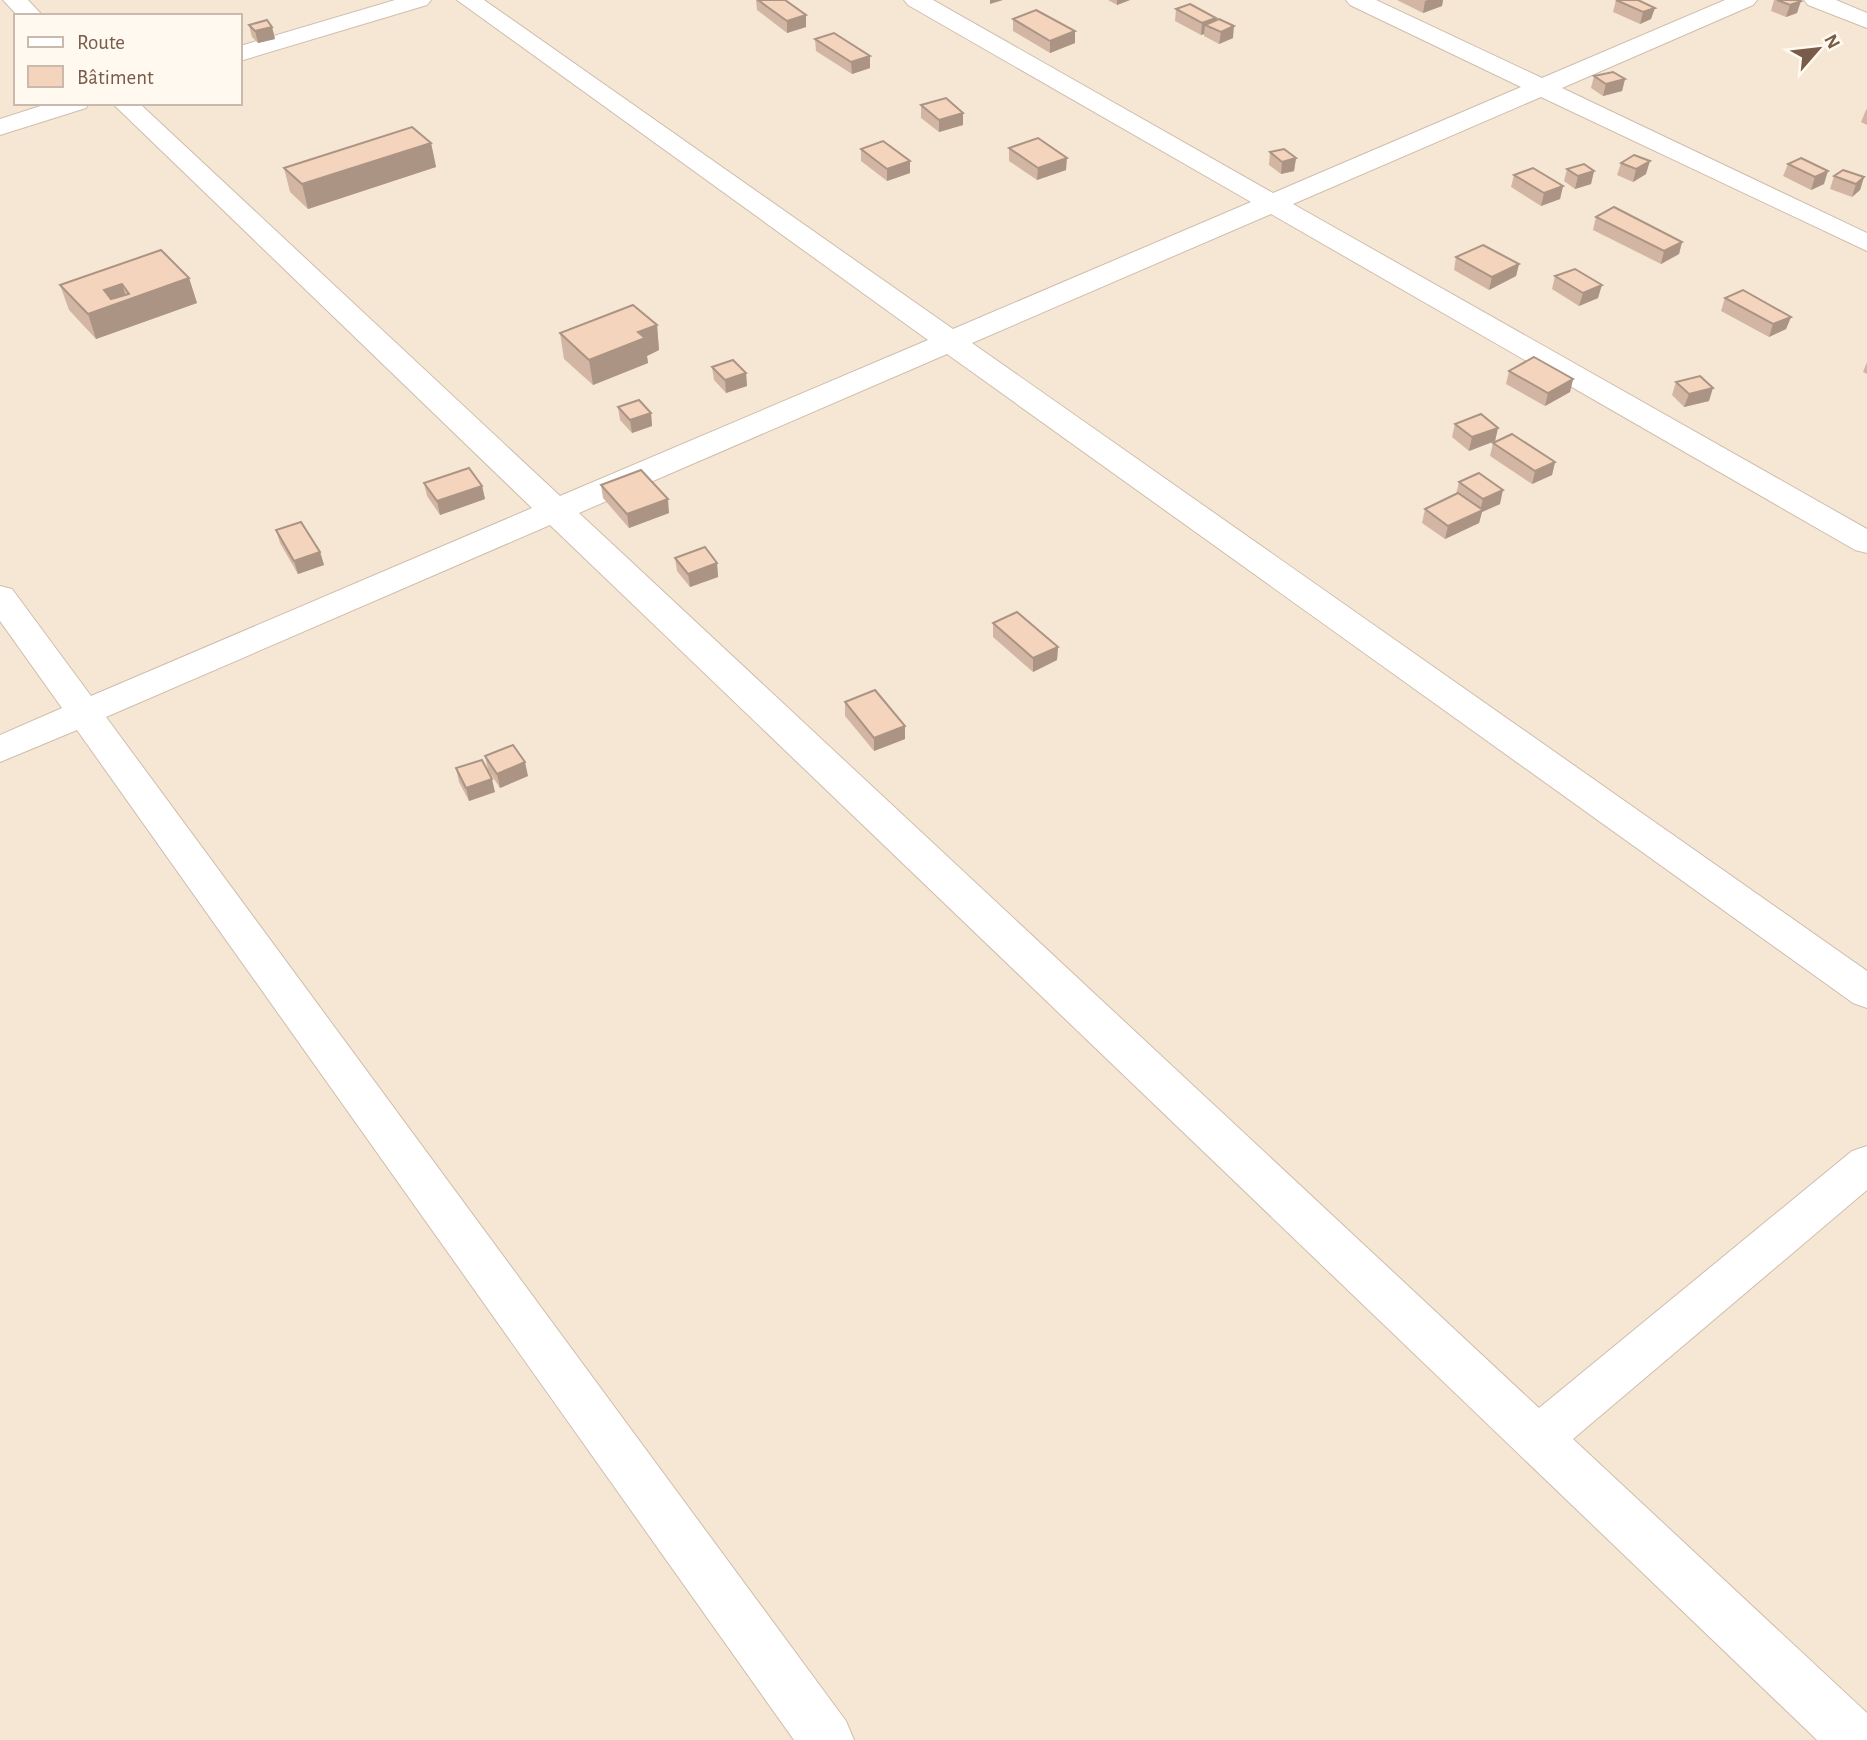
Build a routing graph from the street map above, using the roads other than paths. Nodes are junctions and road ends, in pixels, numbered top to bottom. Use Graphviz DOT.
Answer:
graph roads {
  1 [pos="15,0"];
  2 [pos="419,0"];
  3 [pos="469,0"];
  4 [pos="916,0"];
  5 [pos="1358,0"];
  6 [pos="1745,0"];
  7 [pos="1815,0"];
  8 [pos="30,14"];
  9 [pos="1867,21"];
  10 [pos="242,53"];
  11 [pos="1541,87"];
  12 [pos="71,105"];
  13 [pos="126,105"];
  14 [pos="0,127"];
  15 [pos="1272,203"];
  16 [pos="1867,243"];
  17 [pos="950,341"];
  18 [pos="555,510"];
  19 [pos="1867,543"];
  20 [pos="0,597"];
  21 [pos="84,713"];
  22 [pos="0,749"];
  23 [pos="1867,992"];
  24 [pos="1867,1164"];
  25 [pos="1537,1438"];
  26 [pos="828,1740"];
  27 [pos="1856,1740"];
  1 -- 8 [label="street"];
  2 -- 10 [label="street"];
  3 -- 17 [label="street"];
  4 -- 15 [label="street"];
  5 -- 11 [label="street"];
  6 -- 11 [label="street"];
  7 -- 9 [label="street"];
  11 -- 15 [label="street"];
  11 -- 16 [label="street"];
  12 -- 14 [label="street"];
  13 -- 18 [label="street"];
  15 -- 17 [label="street"];
  15 -- 19 [label="street"];
  17 -- 18 [label="street"];
  17 -- 23 [label="street"];
  18 -- 21 [label="street"];
  18 -- 25 [label="street"];
  20 -- 21 [label="street"];
  21 -- 22 [label="street"];
  21 -- 26 [label="street"];
  24 -- 25 [label="street"];
  25 -- 27 [label="street"];
}
